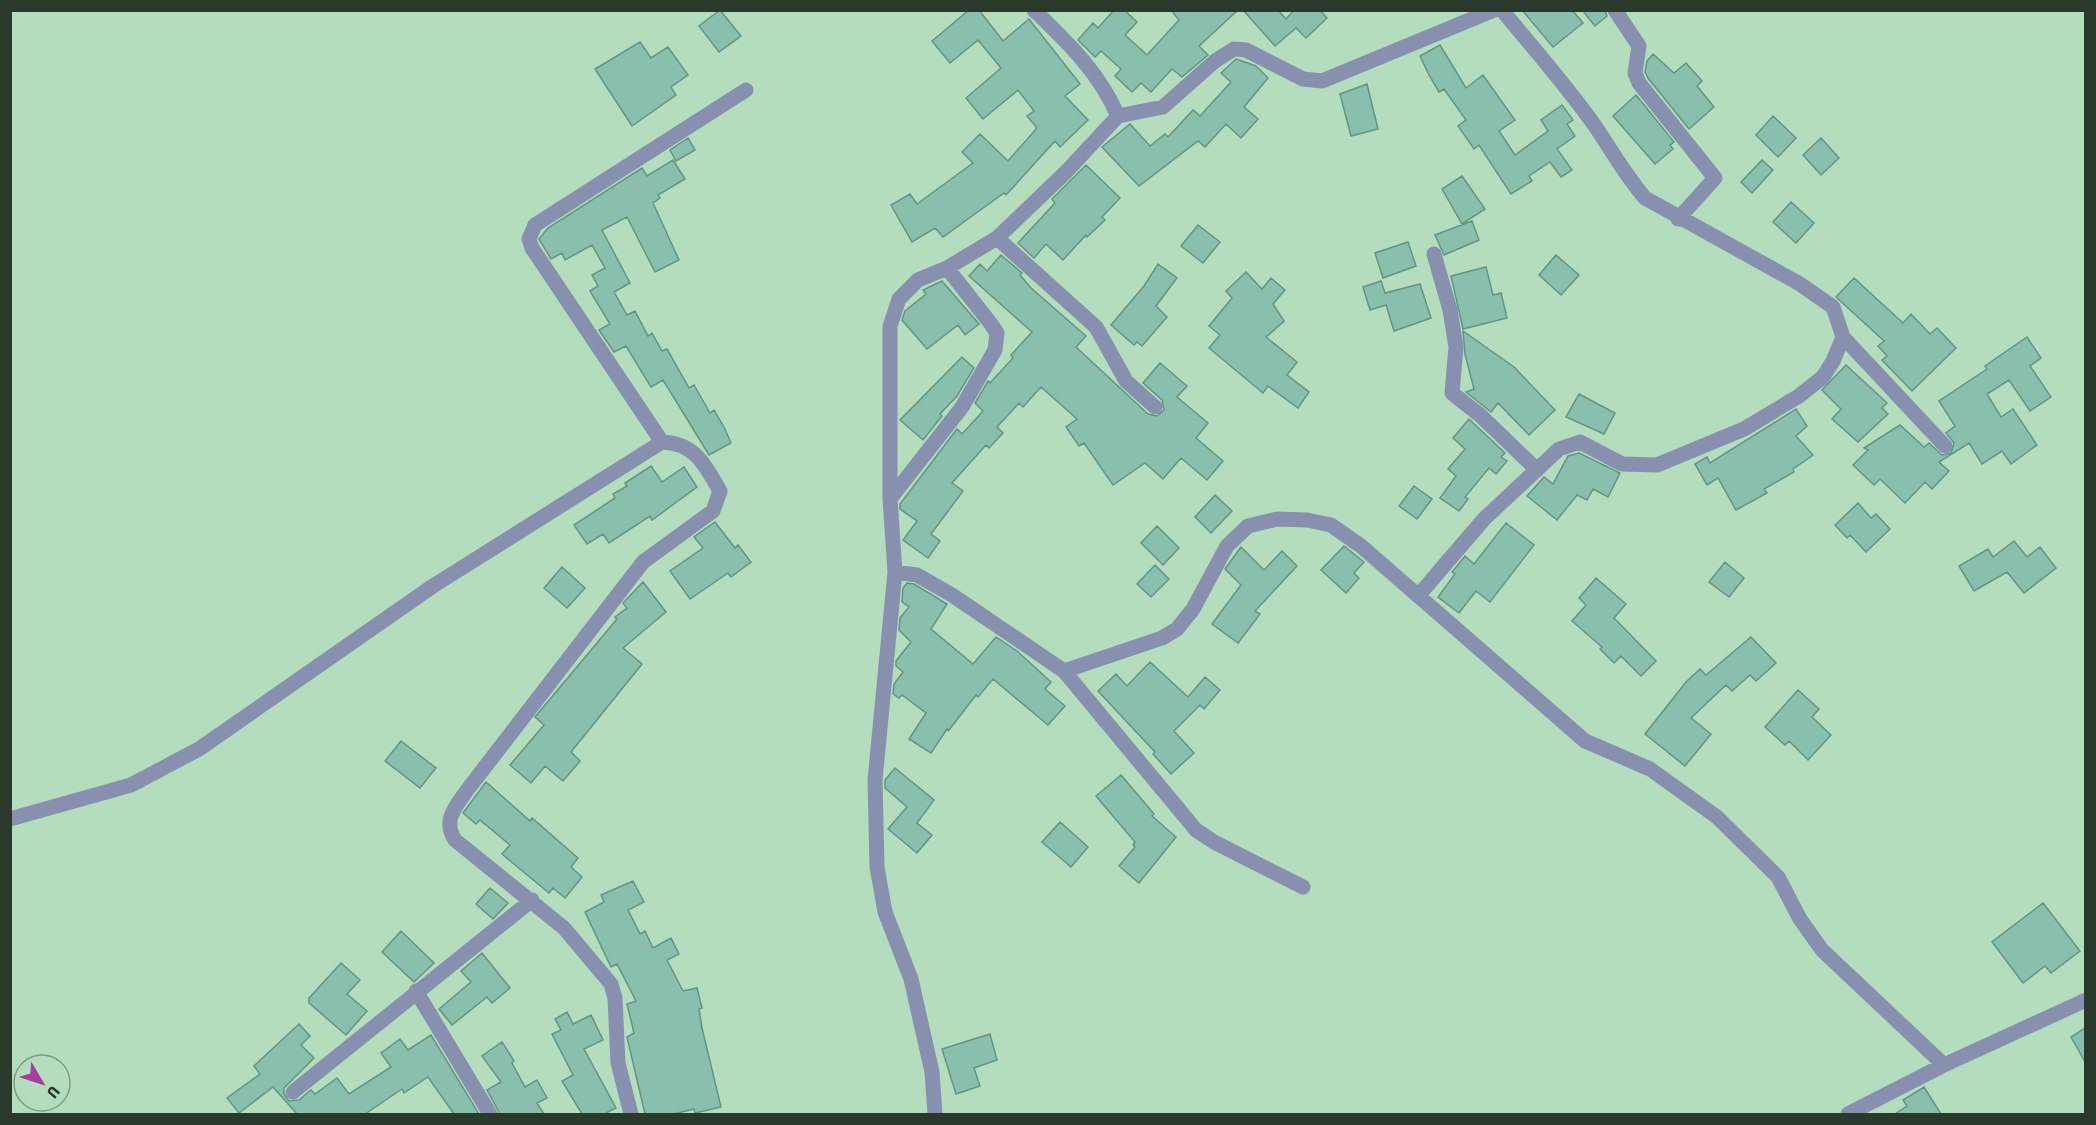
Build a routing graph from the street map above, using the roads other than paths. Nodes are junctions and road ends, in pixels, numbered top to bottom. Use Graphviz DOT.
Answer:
graph roads {
  1 [pos="1034,10"];
  2 [pos="1494,10"];
  3 [pos="1502,10"];
  4 [pos="1615,10"];
  5 [pos="746,90"];
  6 [pos="1118,116"];
  7 [pos="1678,219"];
  8 [pos="997,238"];
  9 [pos="1434,254"];
  10 [pos="947,268"];
  11 [pos="1843,337"];
  12 [pos="1155,408"];
  13 [pos="662,442"];
  14 [pos="1945,446"];
  15 [pos="1537,470"];
  16 [pos="890,499"];
  17 [pos="895,572"];
  18 [pos="1418,596"];
  19 [pos="1064,671"];
  20 [pos="10,819"];
  21 [pos="1303,887"];
  22 [pos="532,900"];
  23 [pos="416,991"];
  24 [pos="2085,1000"];
  25 [pos="1944,1065"];
  26 [pos="293,1092"];
  27 [pos="490,1114"];
  28 [pos="630,1114"];
  29 [pos="935,1114"];
  30 [pos="1848,1114"];
  1 -- 6 [label="street"];
  2 -- 6 [label="street"];
  3 -- 7 [label="street"];
  4 -- 7 [label="street"];
  5 -- 13 [label="street"];
  6 -- 8 [label="street"];
  7 -- 11 [label="street"];
  8 -- 10 [label="street"];
  8 -- 12 [label="street"];
  9 -- 15 [label="street"];
  10 -- 16 [label="street"];
  10 -- 16 [label="street"];
  11 -- 14 [label="street"];
  11 -- 15 [label="street"];
  13 -- 20 [label="street"];
  13 -- 22 [label="street"];
  15 -- 18 [label="street"];
  16 -- 17 [label="street"];
  17 -- 19 [label="street"];
  17 -- 29 [label="street"];
  18 -- 19 [label="street"];
  18 -- 25 [label="street"];
  19 -- 21 [label="street"];
  22 -- 23 [label="street"];
  22 -- 28 [label="street"];
  23 -- 26 [label="street"];
  23 -- 27 [label="street"];
  24 -- 25 [label="street"];
  25 -- 30 [label="street"];
}
